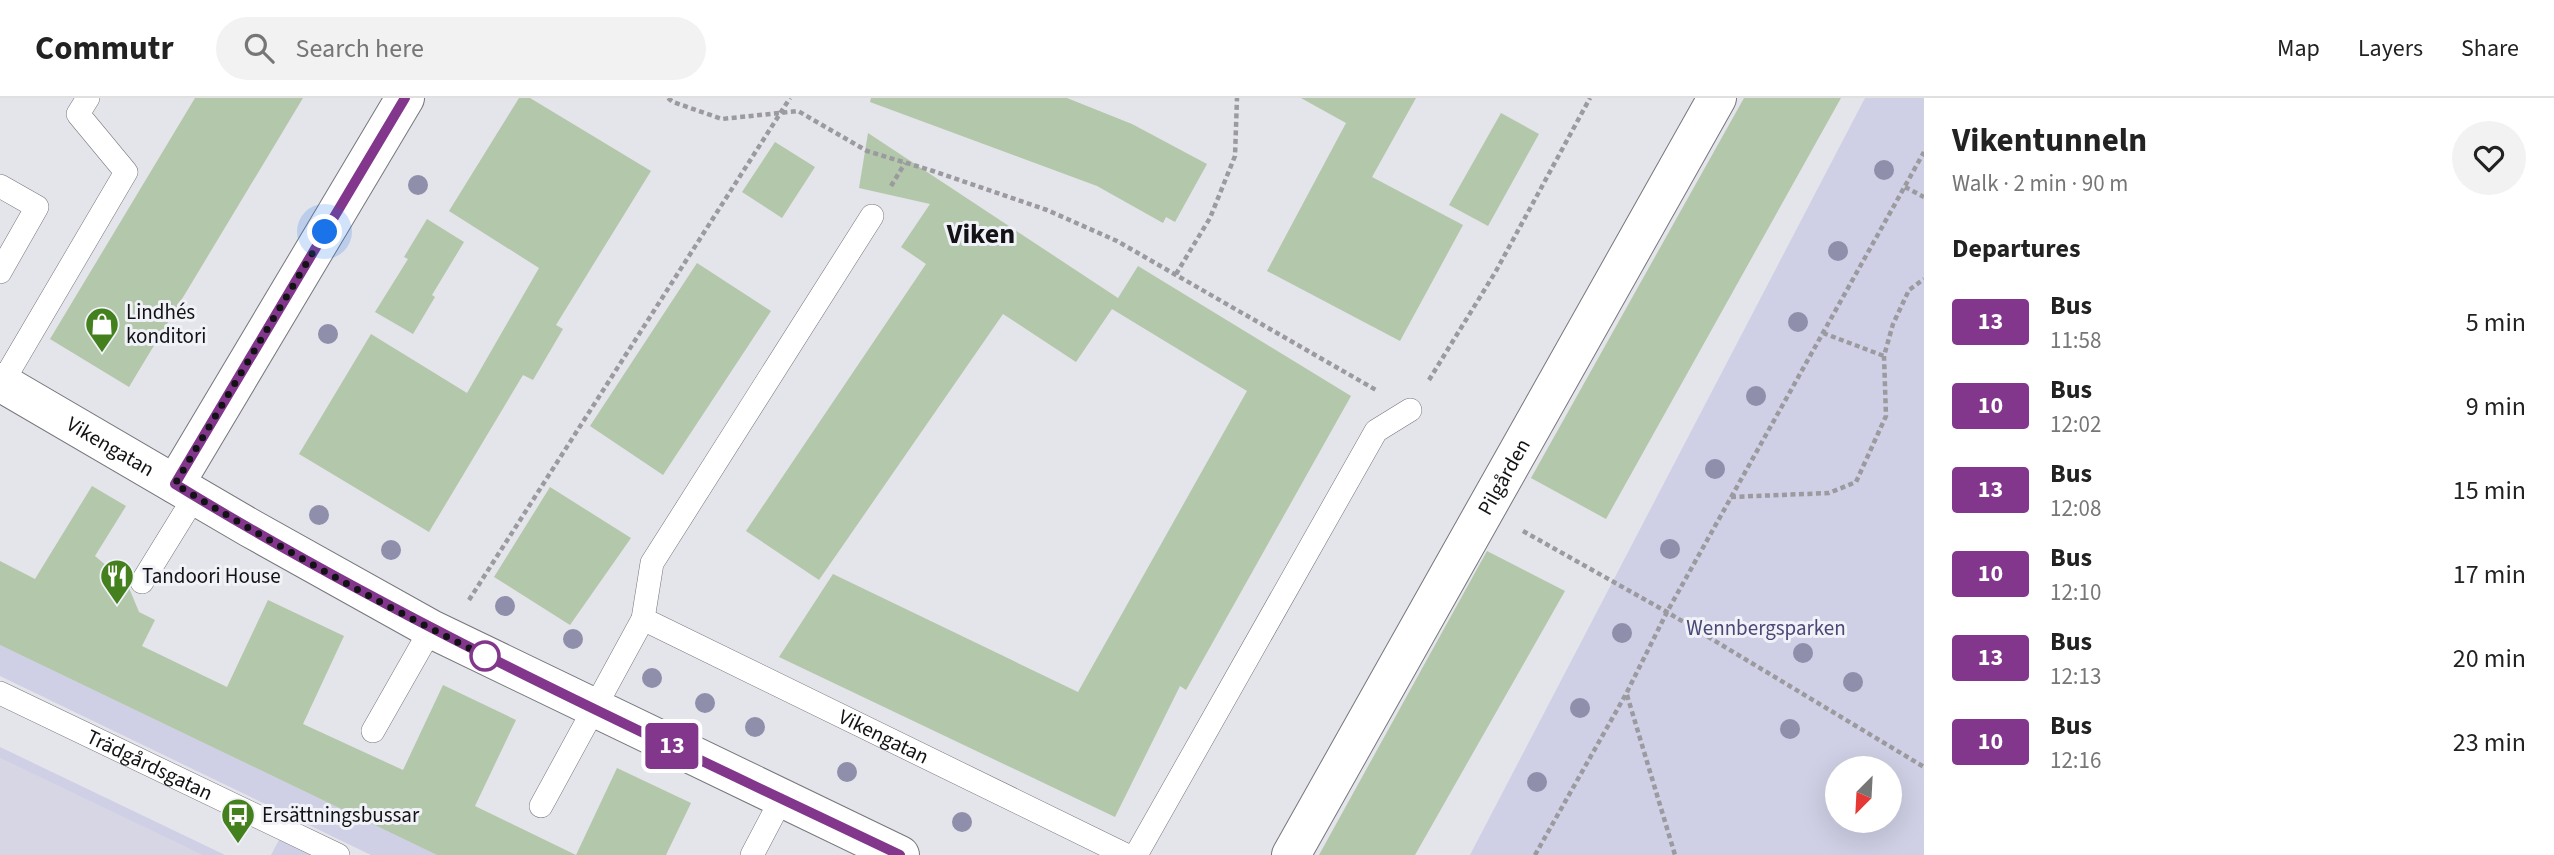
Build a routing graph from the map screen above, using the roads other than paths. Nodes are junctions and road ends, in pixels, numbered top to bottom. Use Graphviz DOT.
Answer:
graph roads {
  1 [pos="88,98"];
  2 [pos="405,98"];
  3 [pos="1717,98"];
  4 [pos="0,186"];
  5 [pos="872,216"];
  6 [pos="0,272"];
  7 [pos="1,382"];
  8 [pos="1410,411"];
  9 [pos="185,490"];
  10 [pos="142,582"];
  11 [pos="643,619"];
  12 [pos="439,633"];
  13 [pos="0,693"];
  14 [pos="592,708"];
  15 [pos="373,731"];
  16 [pos="782,798"];
  17 [pos="541,806"];
  18 [pos="338,855"];
  19 [pos="752,855"];
  20 [pos="900,855"];
  21 [pos="1126,855"];
  22 [pos="1136,855"];
  23 [pos="1291,855"];
  1 -- 7 [label="lane"];
  2 -- 9 [label="street"];
  3 -- 23 [label="street, Pilgården"];
  4 -- 6 [label="lane"];
  5 -- 11 [label="lane"];
  7 -- 9 [label="street, Vikengatan"];
  8 -- 22 [label="lane"];
  9 -- 10 [label="lane"];
  9 -- 12 [label="street, Vikengatan"];
  11 -- 14 [label="lane"];
  11 -- 21 [label="lane, Vikengatan"];
  12 -- 14 [label="street, Vikengatan"];
  12 -- 15 [label="lane"];
  13 -- 18 [label="lane, Trädgårdsgatan"];
  14 -- 16 [label="street, Vikengatan"];
  14 -- 17 [label="lane"];
  16 -- 19 [label="lane"];
  16 -- 20 [label="street, Vikengatan"];
}
